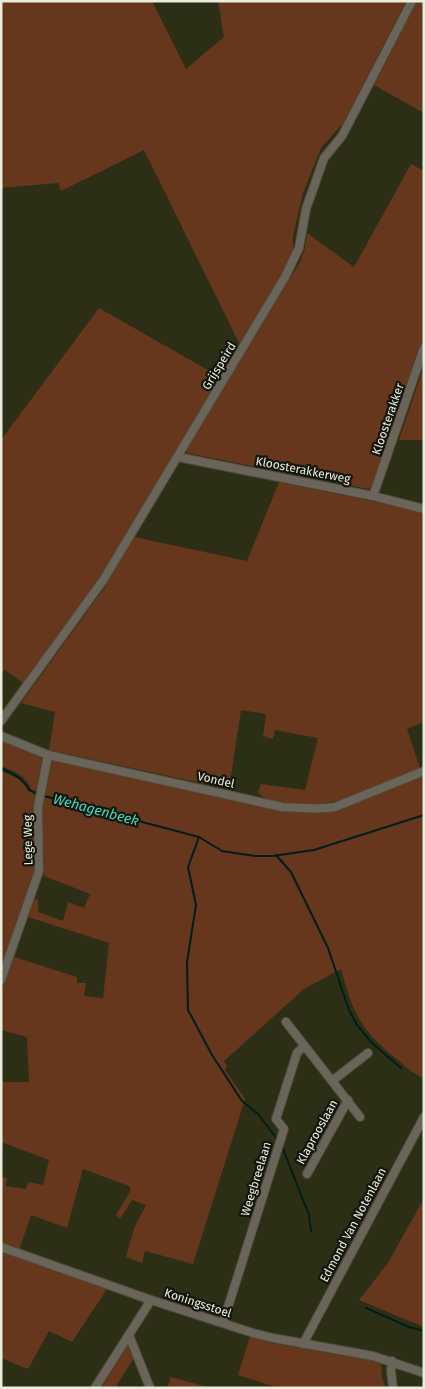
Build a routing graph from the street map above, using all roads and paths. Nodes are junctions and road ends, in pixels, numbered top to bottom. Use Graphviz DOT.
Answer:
graph roads {
  1 [pos="412,1"];
  2 [pos="424,348"];
  3 [pos="178,457"];
  4 [pos="373,496"];
  5 [pos="424,509"];
  6 [pos="1,721"];
  7 [pos="1,736"];
  8 [pos="48,755"];
  9 [pos="424,771"];
  10 [pos="1,980"];
  11 [pos="286,1022"];
  12 [pos="304,1046"];
  13 [pos="368,1053"];
  14 [pos="332,1081"];
  15 [pos="348,1100"];
  16 [pos="360,1117"];
  17 [pos="424,1117"];
  18 [pos="307,1174"];
  19 [pos="1,1247"];
  20 [pos="151,1300"];
  21 [pos="223,1323"];
  22 [pos="129,1335"];
  23 [pos="303,1344"];
  24 [pos="392,1361"];
  25 [pos="424,1373"];
  26 [pos="95,1388"];
  27 [pos="150,1388"];
  28 [pos="393,1388"];
  1 -- 3 [label="street, Grijspeird"];
  2 -- 4 [label="street, Kloosterakker"];
  3 -- 4 [label="street, Kloosterakkerweg"];
  3 -- 6 [label="street, Grijspeird"];
  4 -- 5 [label="street, Kloosterakkerweg"];
  7 -- 8 [label="street, Vondel"];
  8 -- 9 [label="street, Vondel"];
  8 -- 10 [label="street, Lege Weg"];
  11 -- 12 [label="street, Klaprooslaan"];
  12 -- 14 [label="street, Klaprooslaan"];
  12 -- 21 [label="street, Weegbreelaan"];
  13 -- 14 [label="street, Klaprooslaan"];
  14 -- 15 [label="street, Klaprooslaan"];
  15 -- 16 [label="street, Klaprooslaan"];
  15 -- 18 [label="street, Klaprooslaan"];
  17 -- 23 [label="street, Edmond Van Notenlaan"];
  19 -- 20 [label="street, Koningsstoel"];
  20 -- 21 [label="street, Koningsstoel"];
  20 -- 22 [label="street"];
  21 -- 23 [label="street, Koningsstoel"];
  22 -- 26 [label="street"];
  22 -- 27 [label="street"];
  23 -- 24 [label="street, Koningsstoel"];
  24 -- 25 [label="street, Koningsstoel"];
  24 -- 28 [label="street"];
}
